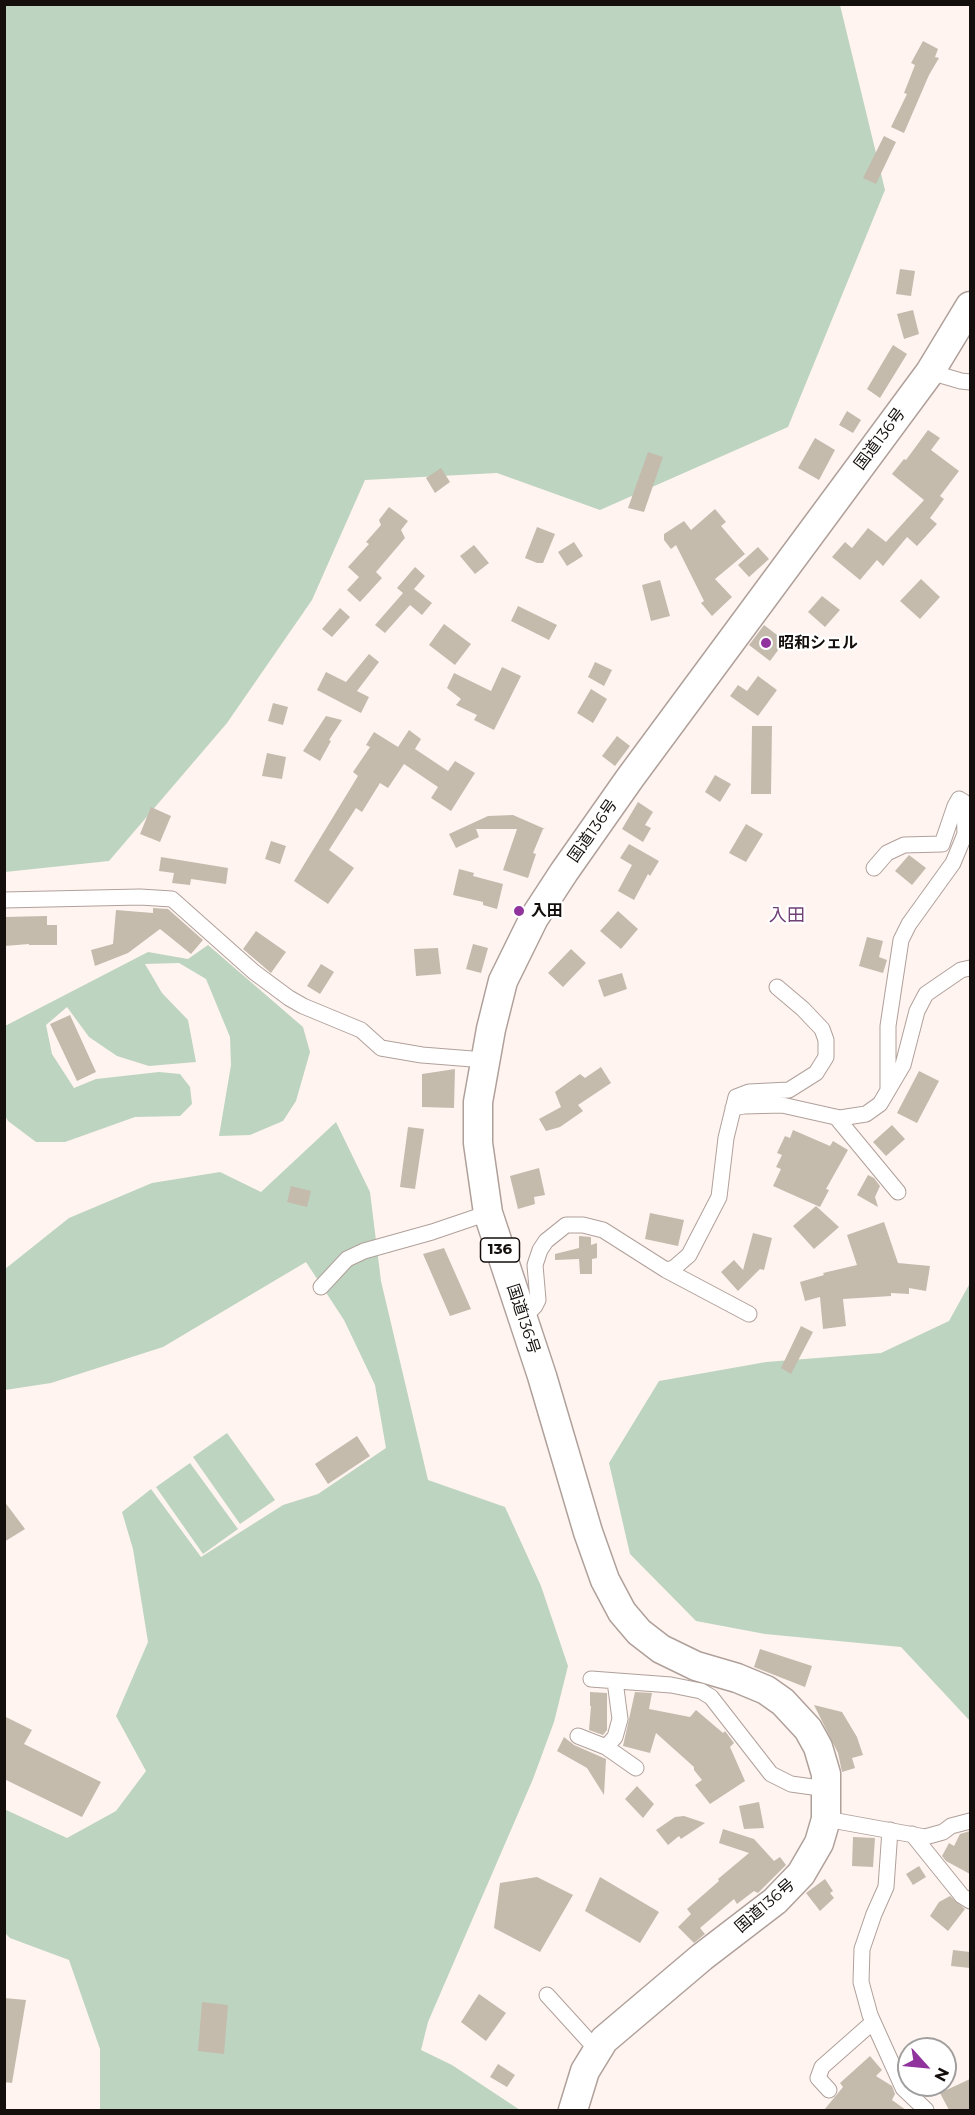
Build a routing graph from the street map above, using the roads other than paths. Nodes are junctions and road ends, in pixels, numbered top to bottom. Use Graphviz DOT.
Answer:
graph roads {
  1 [pos="970,306"];
  2 [pos="930,372"];
  3 [pos="970,382"];
  4 [pos="874,868"];
  5 [pos="4,900"];
  6 [pos="970,968"];
  7 [pos="777,987"];
  8 [pos="485,1060"];
  9 [pos="888,1090"];
  10 [pos="733,1108"];
  11 [pos="836,1117"];
  12 [pos="898,1192"];
  13 [pos="488,1213"];
  14 [pos="666,1270"];
  15 [pos="321,1287"];
  16 [pos="749,1314"];
  17 [pos="523,1318"];
  18 [pos="591,1679"];
  19 [pos="615,1681"];
  20 [pos="578,1736"];
  21 [pos="606,1747"];
  22 [pos="636,1768"];
  23 [pos="827,1789"];
  24 [pos="826,1819"];
  25 [pos="970,1821"];
  26 [pos="890,1830"];
  27 [pos="912,1834"];
  28 [pos="970,1901"];
  29 [pos="547,1995"];
  30 [pos="873,2022"];
  31 [pos="597,2050"];
  32 [pos="829,2090"];
  33 [pos="573,2110"];
  34 [pos="926,2110"];
  1 -- 2 [label="highway, 国道136号 / 136"];
  2 -- 3 [label="street"];
  2 -- 8 [label="highway, 国道136号 / 136"];
  4 -- 9 [label="street"];
  5 -- 8 [label="street"];
  6 -- 9 [label="street"];
  7 -- 10 [label="street"];
  8 -- 13 [label="highway, 国道136号 / 136"];
  9 -- 11 [label="street"];
  10 -- 11 [label="street"];
  10 -- 14 [label="street"];
  11 -- 12 [label="street"];
  13 -- 15 [label="street"];
  13 -- 17 [label="highway, 国道136号 / 136"];
  14 -- 16 [label="street"];
  14 -- 17 [label="street"];
  17 -- 23 [label="highway, 国道136号 / 136"];
  18 -- 19 [label="street"];
  19 -- 21 [label="street"];
  19 -- 23 [label="street"];
  20 -- 21 [label="street"];
  21 -- 22 [label="street"];
  23 -- 24 [label="highway, 国道136号 / 136"];
  24 -- 26 [label="street"];
  24 -- 31 [label="highway, 国道136号 / 136"];
  25 -- 27 [label="street"];
  26 -- 27 [label="street"];
  26 -- 30 [label="street"];
  27 -- 28 [label="street"];
  29 -- 31 [label="street"];
  30 -- 32 [label="street"];
  30 -- 34 [label="street"];
  31 -- 33 [label="highway, 国道136号 / 136"];
}
